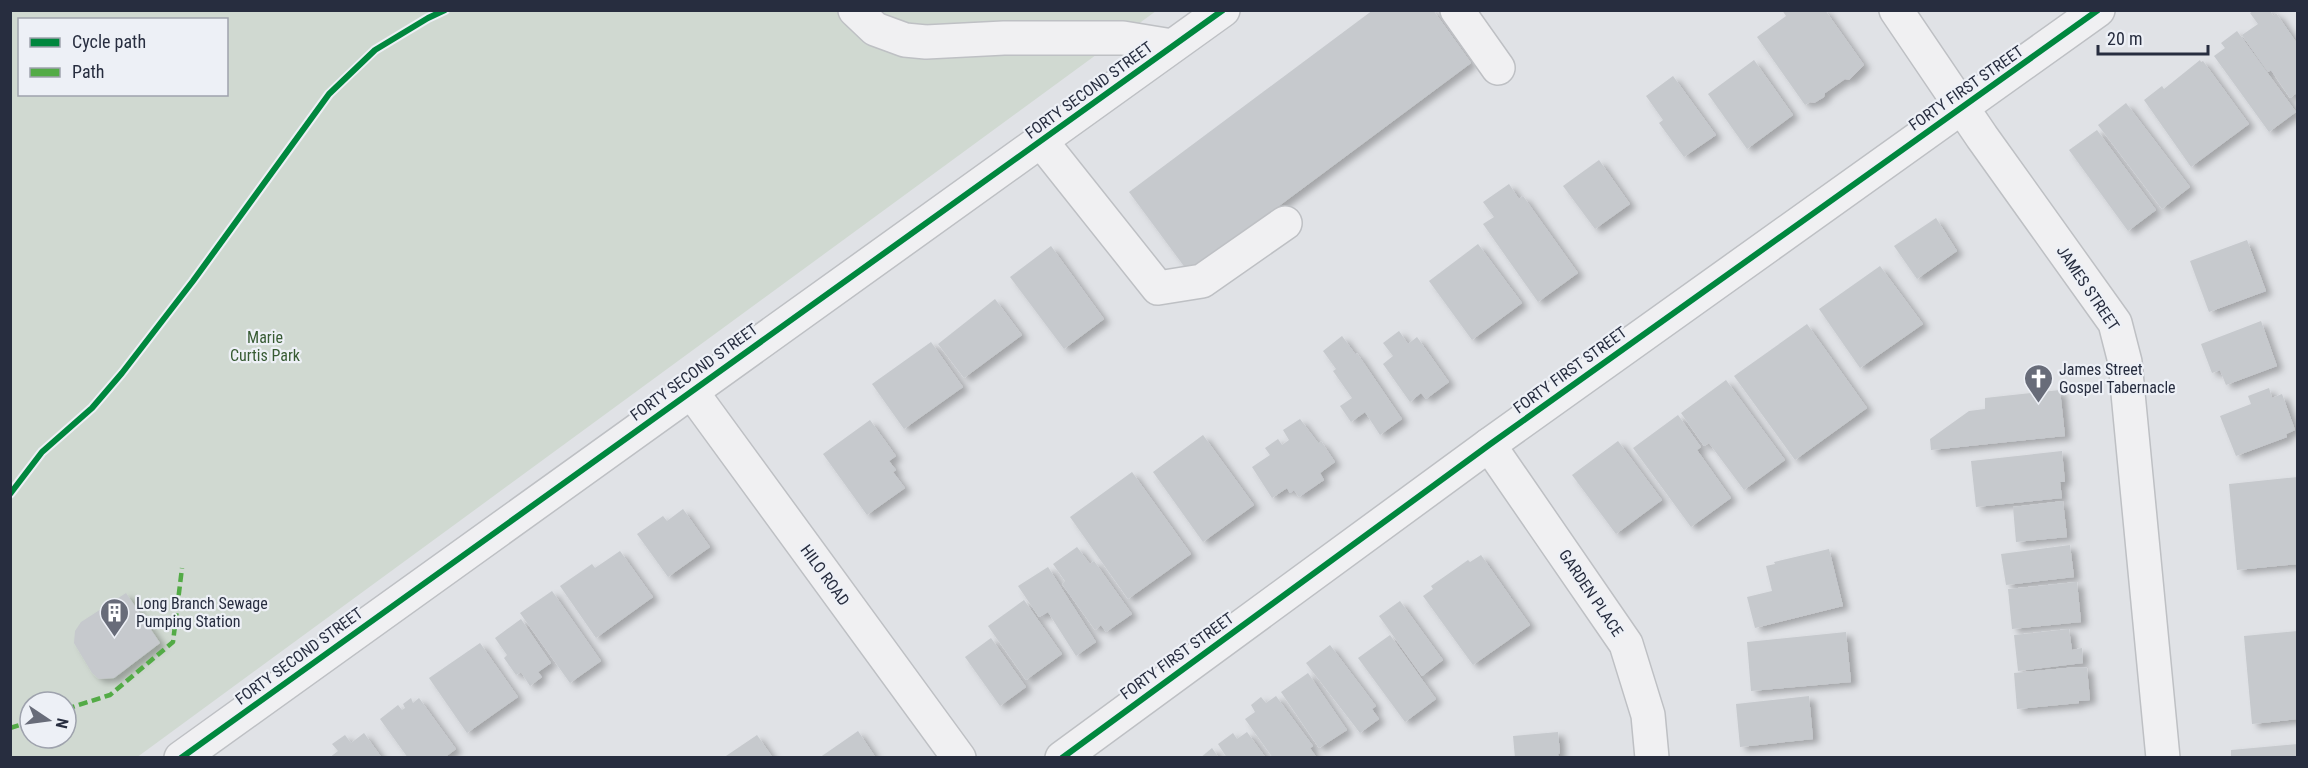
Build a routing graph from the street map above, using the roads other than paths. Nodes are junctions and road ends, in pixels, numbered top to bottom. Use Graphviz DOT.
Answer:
graph roads {
  1 [pos="855,10"];
  2 [pos="1223,10"];
  3 [pos="1457,10"];
  4 [pos="1896,10"];
  5 [pos="2098,10"];
  6 [pos="1172,46"];
  7 [pos="1498,68"];
  8 [pos="1961,107"];
  9 [pos="1041,141"];
  10 [pos="1285,223"];
  11 [pos="691,391"];
  12 [pos="1489,445"];
  13 [pos="182,758"];
  14 [pos="959,758"];
  15 [pos="1062,758"];
  16 [pos="1652,758"];
  17 [pos="2163,758"];
  1 -- 6 [label="street"];
  2 -- 6 [label="street, FORTY SECOND STREET"];
  3 -- 7 [label="street"];
  4 -- 8 [label="street, JAMES STREET"];
  5 -- 8 [label="street, FORTY FIRST STREET"];
  6 -- 9 [label="street, FORTY SECOND STREET"];
  8 -- 12 [label="street, FORTY FIRST STREET"];
  8 -- 17 [label="street, JAMES STREET"];
  9 -- 10 [label="street"];
  9 -- 11 [label="street, FORTY SECOND STREET"];
  11 -- 13 [label="street, FORTY SECOND STREET"];
  11 -- 14 [label="street, HILO ROAD"];
  12 -- 15 [label="street, FORTY FIRST STREET"];
  12 -- 16 [label="street, GARDEN PLACE"];
}
